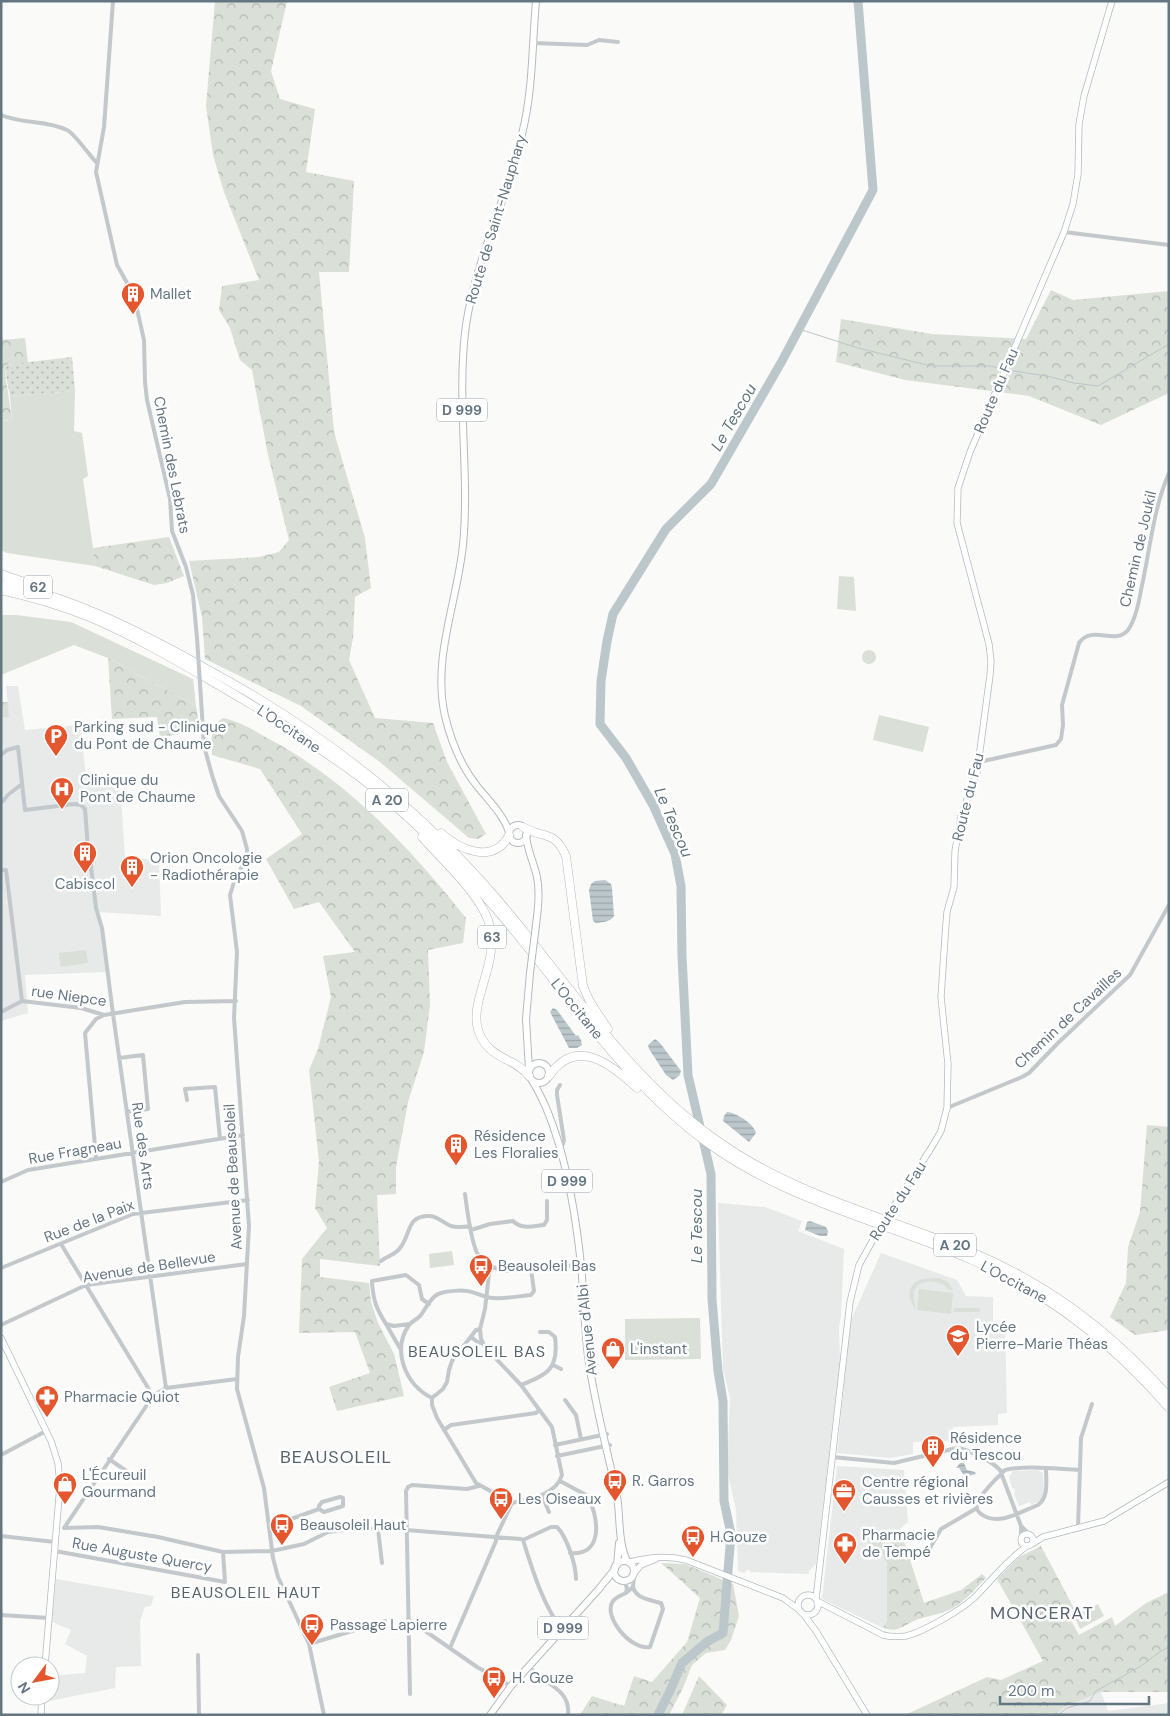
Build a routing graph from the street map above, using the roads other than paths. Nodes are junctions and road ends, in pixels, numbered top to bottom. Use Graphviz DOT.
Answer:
graph roads {
  1 [pos="113,1"];
  2 [pos="536,1"];
  3 [pos="1112,1"];
  4 [pos="618,42"];
  5 [pos="533,43"];
  6 [pos="1,115"];
  7 [pos="97,163"];
  8 [pos="1064,232"];
  9 [pos="1169,245"];
  10 [pos="1169,473"];
  11 [pos="1,574"];
  12 [pos="1,583"];
  13 [pos="1,590"];
  14 [pos="1,596"];
  15 [pos="50,603"];
  16 [pos="72,603"];
  17 [pos="201,698"];
  18 [pos="1,755"];
  19 [pos="979,762"];
  20 [pos="22,784"];
  21 [pos="1,803"];
  22 [pos="396,803"];
  23 [pos="497,810"];
  24 [pos="523,829"];
  25 [pos="509,833"];
  26 [pos="516,842"];
  27 [pos="532,863"];
  28 [pos="1,870"];
  29 [pos="1169,905"];
  30 [pos="22,1001"];
  31 [pos="236,1001"];
  32 [pos="1,1012"];
  33 [pos="113,1014"];
  34 [pos="104,1015"];
  35 [pos="527,1048"];
  36 [pos="119,1058"];
  37 [pos="542,1064"];
  38 [pos="634,1068"];
  39 [pos="531,1076"];
  40 [pos="548,1078"];
  41 [pos="560,1085"];
  42 [pos="187,1100"];
  43 [pos="543,1100"];
  44 [pos="948,1108"];
  45 [pos="127,1112"];
  46 [pos="674,1116"];
  47 [pos="243,1136"];
  48 [pos="220,1139"];
  49 [pos="559,1145"];
  50 [pos="132,1152"];
  51 [pos="96,1158"];
  52 [pos="1,1182"];
  53 [pos="464,1194"];
  54 [pos="248,1200"];
  55 [pos="547,1201"];
  56 [pos="142,1212"];
  57 [pos="471,1228"];
  58 [pos="61,1244"];
  59 [pos="381,1261"];
  60 [pos="247,1264"];
  61 [pos="581,1265"];
  62 [pos="492,1266"];
  63 [pos="1,1268"];
  64 [pos="531,1269"];
  65 [pos="374,1275"];
  66 [pos="151,1277"];
  67 [pos="372,1281"];
  68 [pos="86,1285"];
  69 [pos="486,1297"];
  70 [pos="429,1304"];
  71 [pos="386,1324"];
  72 [pos="410,1324"];
  73 [pos="1,1325"];
  74 [pos="480,1329"];
  75 [pos="540,1332"];
  76 [pos="471,1337"];
  77 [pos="1,1338"];
  78 [pos="482,1342"];
  79 [pos="401,1350"];
  80 [pos="553,1365"];
  81 [pos="562,1369"];
  82 [pos="237,1379"];
  83 [pos="521,1385"];
  84 [pos="166,1388"];
  85 [pos="153,1396"];
  86 [pos="1169,1397"];
  87 [pos="432,1398"];
  88 [pos="565,1400"];
  89 [pos="1092,1404"];
  90 [pos="1169,1408"];
  91 [pos="539,1410"];
  92 [pos="444,1430"];
  93 [pos="46,1432"];
  94 [pos="606,1434"];
  95 [pos="581,1439"];
  96 [pos="555,1445"];
  97 [pos="608,1446"];
  98 [pos="1,1455"];
  99 [pos="557,1456"];
  100 [pos="832,1457"];
  101 [pos="110,1458"];
  102 [pos="1046,1469"];
  103 [pos="1079,1470"];
  104 [pos="1002,1473"];
  105 [pos="138,1479"];
  106 [pos="560,1481"];
  107 [pos="1169,1482"];
  108 [pos="479,1486"];
  109 [pos="542,1495"];
  110 [pos="512,1503"];
  111 [pos="977,1508"];
  112 [pos="319,1509"];
  113 [pos="549,1512"];
  114 [pos="1017,1513"];
  115 [pos="1021,1526"];
  116 [pos="269,1527"];
  117 [pos="1078,1527"];
  118 [pos="64,1528"];
  119 [pos="56,1529"];
  120 [pos="378,1529"];
  121 [pos="406,1530"];
  122 [pos="620,1532"];
  123 [pos="1030,1534"];
  124 [pos="1,1536"];
  125 [pos="496,1536"];
  126 [pos="1043,1537"];
  127 [pos="1021,1539"];
  128 [pos="523,1540"];
  129 [pos="55,1542"];
  130 [pos="1029,1545"];
  131 [pos="930,1548"];
  132 [pos="55,1551"];
  133 [pos="272,1551"];
  134 [pos="223,1552"];
  135 [pos="570,1553"];
  136 [pos="663,1557"];
  137 [pos="1012,1558"];
  138 [pos="629,1562"];
  139 [pos="382,1563"];
  140 [pos="616,1567"];
  141 [pos="634,1573"];
  142 [pos="818,1576"];
  143 [pos="576,1579"];
  144 [pos="622,1581"];
  145 [pos="633,1587"];
  146 [pos="598,1590"];
  147 [pos="626,1593"];
  148 [pos="803,1596"];
  149 [pos="783,1598"];
  150 [pos="817,1600"];
  151 [pos="798,1609"];
  152 [pos="833,1610"];
  153 [pos="816,1612"];
  154 [pos="1,1614"];
  155 [pos="804,1615"];
  156 [pos="49,1618"];
  157 [pos="408,1619"];
  158 [pos="385,1621"];
  159 [pos="562,1630"];
  160 [pos="816,1631"];
  161 [pos="309,1644"];
  162 [pos="450,1648"];
  163 [pos="198,1655"];
  164 [pos="46,1656"];
  165 [pos="529,1666"];
  166 [pos="511,1686"];
  167 [pos="410,1694"];
  168 [pos="199,1715"];
  169 [pos="324,1715"];
  170 [pos="490,1715"];
  171 [pos="568,1715"];
  172 [pos="867,1715"];
  1 -- 7 [label="street, Chemin des Lebrats"];
  2 -- 5 [label="main road, Route de Saint-Nauphary / D 999"];
  3 -- 8 [label="street, Route du Fau"];
  4 -- 5 [label="street"];
  5 -- 23 [label="main road, Route de Saint-Nauphary / D 999"];
  6 -- 7 [label="street"];
  7 -- 17 [label="street, Chemin des Lebrats, bridge"];
  8 -- 9 [label="street"];
  8 -- 19 [label="street, Route du Fau"];
  10 -- 19 [label="street, Chemin de Joukil"];
  11 -- 16 [label="highway, 62"];
  12 -- 16 [label="highway, L'Occitane / A 20"];
  13 -- 15 [label="highway, L'Occitane / A 20"];
  14 -- 15 [label="highway, 62"];
  15 -- 22 [label="highway, L'Occitane / A 20"];
  16 -- 22 [label="highway, L'Occitane / A 20"];
  17 -- 31 [label="street, Avenue de Beausoleil"];
  18 -- 20 [label="street"];
  19 -- 44 [label="street, Route du Fau"];
  20 -- 21 [label="street"];
  20 -- 33 [label="street, Rue des Arts"];
  22 -- 25 [label="highway"];
  22 -- 38 [label="highway, L'Occitane / A 20"];
  22 -- 39 [label="highway, 63"];
  22 -- 46 [label="highway, L'Occitane / A 20"];
  23 -- 24 [label="main road, Route de Saint-Nauphary / D 999"];
  23 -- 25 [label="main road, Route de Saint-Nauphary / D 999"];
  24 -- 25 [label="main road"];
  24 -- 26 [label="main road"];
  24 -- 27 [label="main road, D 999"];
  24 -- 38 [label="highway"];
  25 -- 26 [label="main road"];
  26 -- 27 [label="main road, D 999"];
  27 -- 35 [label="main road, D 999, bridge"];
  28 -- 30 [label="street"];
  29 -- 44 [label="street, Chemin de Cavailles"];
  30 -- 32 [label="street"];
  30 -- 34 [label="street, rue Niepce"];
  31 -- 33 [label="street, rue Niepce"];
  31 -- 47 [label="street, Avenue de Beausoleil"];
  33 -- 34 [label="street, rue Niepce"];
  33 -- 36 [label="street, Rue des Arts"];
  34 -- 51 [label="street"];
  35 -- 37 [label="main road"];
  35 -- 39 [label="main road, D 999"];
  36 -- 45 [label="street, Rue des Arts"];
  36 -- 45 [label="street"];
  37 -- 39 [label="main road"];
  37 -- 40 [label="main road"];
  38 -- 86 [label="highway, L'Occitane / A 20"];
  39 -- 40 [label="main road"];
  39 -- 43 [label="main road, Avenue d'Albi / D 999"];
  40 -- 43 [label="main road"];
  40 -- 46 [label="highway"];
  41 -- 49 [label="street"];
  42 -- 48 [label="street"];
  43 -- 49 [label="main road, Avenue d'Albi / D 999"];
  44 -- 100 [label="street, Route du Fau, bridge"];
  45 -- 50 [label="street, Rue des Arts"];
  46 -- 90 [label="highway, L'Occitane / A 20"];
  47 -- 48 [label="street, Rue Fragneau"];
  47 -- 54 [label="street, Avenue de Beausoleil"];
  48 -- 50 [label="street, Rue Fragneau"];
  49 -- 61 [label="main road, Avenue d'Albi / D 999"];
  50 -- 51 [label="street, Rue Fragneau"];
  50 -- 56 [label="street, Rue des Arts"];
  51 -- 52 [label="street, Rue Fragneau"];
  53 -- 57 [label="street"];
  54 -- 56 [label="street, Rue de la Paix"];
  54 -- 60 [label="street, Avenue de Beausoleil"];
  55 -- 57 [label="street"];
  56 -- 58 [label="street, Rue de la Paix"];
  56 -- 66 [label="street, Rue des Arts"];
  57 -- 59 [label="street"];
  57 -- 62 [label="street"];
  58 -- 63 [label="street, Rue de la Paix"];
  58 -- 68 [label="street"];
  60 -- 66 [label="street, Avenue de Bellevue"];
  60 -- 82 [label="street, Avenue de Beausoleil"];
  61 -- 64 [label="street"];
  61 -- 94 [label="main road, Avenue d'Albi / D 999"];
  62 -- 64 [label="street"];
  62 -- 69 [label="street"];
  64 -- 69 [label="street"];
  65 -- 67 [label="street"];
  66 -- 68 [label="street, Avenue de Bellevue"];
  66 -- 84 [label="street, Rue des Arts"];
  67 -- 70 [label="street"];
  67 -- 71 [label="street"];
  68 -- 73 [label="street, Avenue de Bellevue"];
  68 -- 85 [label="street"];
  69 -- 70 [label="street"];
  69 -- 74 [label="street"];
  70 -- 72 [label="street"];
  71 -- 72 [label="street"];
  71 -- 79 [label="street"];
  72 -- 79 [label="street"];
  74 -- 76 [label="street"];
  74 -- 78 [label="street"];
  75 -- 80 [label="street"];
  76 -- 78 [label="street"];
  76 -- 87 [label="street"];
  77 -- 93 [label="street"];
  78 -- 83 [label="street"];
  79 -- 87 [label="street"];
  80 -- 81 [label="street"];
  80 -- 83 [label="street"];
  82 -- 84 [label="street"];
  82 -- 116 [label="street, Avenue de Beausoleil"];
  83 -- 91 [label="street"];
  84 -- 85 [label="street"];
  85 -- 101 [label="street"];
  87 -- 92 [label="street"];
  88 -- 95 [label="street"];
  89 -- 103 [label="street"];
  91 -- 92 [label="street"];
  91 -- 96 [label="street"];
  92 -- 108 [label="street"];
  93 -- 98 [label="street"];
  93 -- 119 [label="street"];
  94 -- 95 [label="street"];
  94 -- 97 [label="main road, Avenue d'Albi / D 999"];
  95 -- 96 [label="street"];
  96 -- 99 [label="street"];
  97 -- 99 [label="street"];
  97 -- 122 [label="main road, Avenue d'Albi / D 999"];
  99 -- 106 [label="street"];
  100 -- 104 [label="street"];
  100 -- 142 [label="street, Route du Fau"];
  101 -- 105 [label="street"];
  101 -- 118 [label="street"];
  102 -- 103 [label="street"];
  102 -- 104 [label="street"];
  102 -- 114 [label="street"];
  103 -- 117 [label="street"];
  104 -- 111 [label="street"];
  104 -- 114 [label="street"];
  106 -- 109 [label="street"];
  106 -- 135 [label="street"];
  107 -- 117 [label="street"];
  108 -- 110 [label="street"];
  108 -- 121 [label="street"];
  109 -- 110 [label="street"];
  109 -- 113 [label="street"];
  110 -- 125 [label="street"];
  111 -- 114 [label="street"];
  111 -- 131 [label="street"];
  112 -- 112 [label="street"];
  112 -- 116 [label="street"];
  114 -- 115 [label="street"];
  115 -- 123 [label="street"];
  115 -- 127 [label="street"];
  116 -- 133 [label="street, Avenue de Beausoleil"];
  117 -- 126 [label="street"];
  118 -- 119 [label="street"];
  118 -- 134 [label="street"];
  119 -- 129 [label="street"];
  120 -- 121 [label="street"];
  120 -- 133 [label="street"];
  120 -- 139 [label="street"];
  121 -- 125 [label="street"];
  121 -- 157 [label="street"];
  122 -- 138 [label="main road, Avenue d'Albi / D 999"];
  122 -- 140 [label="main road, Avenue d'Albi / D 999"];
  123 -- 126 [label="street"];
  123 -- 127 [label="street"];
  123 -- 130 [label="street"];
  124 -- 129 [label="street"];
  125 -- 128 [label="street"];
  125 -- 162 [label="street"];
  126 -- 130 [label="street"];
  127 -- 130 [label="street"];
  127 -- 137 [label="street"];
  128 -- 135 [label="street"];
  128 -- 159 [label="street"];
  129 -- 132 [label="street"];
  130 -- 137 [label="street"];
  132 -- 134 [label="street, Rue Auguste Quercy"];
  132 -- 156 [label="street"];
  133 -- 134 [label="street"];
  133 -- 161 [label="street, Avenue de Beausoleil"];
  135 -- 143 [label="street"];
  136 -- 138 [label="street"];
  136 -- 141 [label="street"];
  136 -- 149 [label="street"];
  137 -- 152 [label="street"];
  138 -- 140 [label="main road"];
  138 -- 141 [label="main road"];
  140 -- 144 [label="main road"];
  140 -- 146 [label="main road, D 999"];
  141 -- 144 [label="main road"];
  141 -- 145 [label="street"];
  142 -- 148 [label="street"];
  142 -- 150 [label="street, Route du Fau"];
  144 -- 146 [label="main road, D 999"];
  144 -- 147 [label="street"];
  145 -- 147 [label="street"];
  145 -- 147 [label="street"];
  146 -- 159 [label="main road, D 999"];
  148 -- 149 [label="street"];
  148 -- 150 [label="street"];
  148 -- 151 [label="street"];
  149 -- 151 [label="street"];
  150 -- 152 [label="street"];
  150 -- 153 [label="street"];
  151 -- 155 [label="street"];
  152 -- 153 [label="street"];
  153 -- 155 [label="street"];
  153 -- 160 [label="street"];
  154 -- 156 [label="street"];
  155 -- 160 [label="street"];
  156 -- 164 [label="street"];
  157 -- 162 [label="street"];
  157 -- 167 [label="street"];
  158 -- 161 [label="street"];
  159 -- 165 [label="main road, D 999"];
  160 -- 172 [label="street"];
  161 -- 169 [label="street, Avenue de Beausoleil"];
  162 -- 166 [label="street"];
  163 -- 168 [label="street"];
  165 -- 166 [label="main road, D 999"];
  165 -- 171 [label="street"];
  166 -- 170 [label="main road, D 999"];
}
